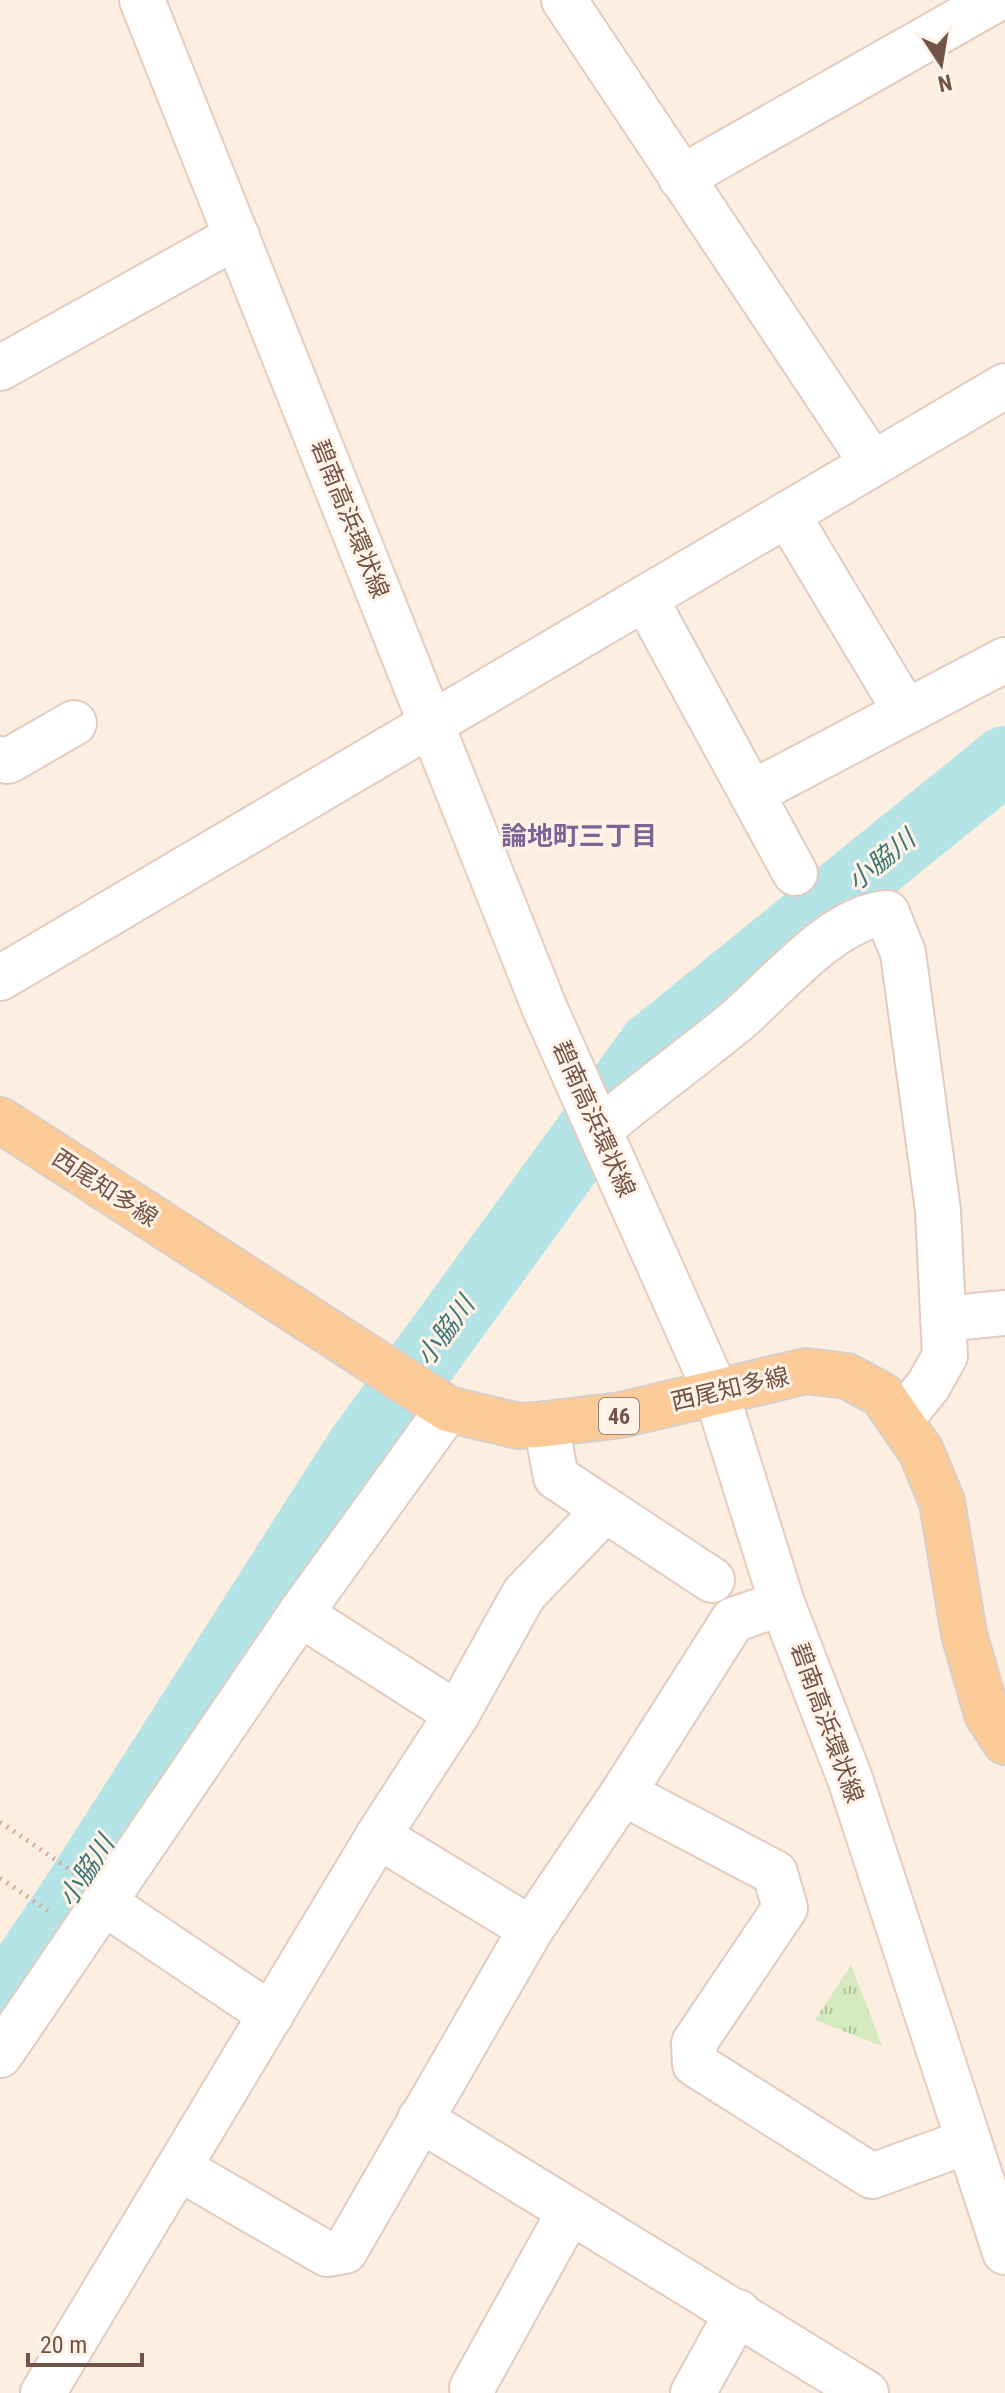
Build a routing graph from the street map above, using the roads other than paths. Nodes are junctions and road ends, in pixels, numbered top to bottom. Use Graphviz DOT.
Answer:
graph roads {
  1 [pos="142,0"];
  2 [pos="564,0"];
  3 [pos="995,0"];
  4 [pos="681,178"];
  5 [pos="237,236"];
  6 [pos="0,368"];
  7 [pos="1005,386"];
  8 [pos="872,463"];
  9 [pos="787,514"];
  10 [pos="645,598"];
  11 [pos="1005,660"];
  12 [pos="906,712"];
  13 [pos="432,722"];
  14 [pos="74,723"];
  15 [pos="0,759"];
  16 [pos="752,793"];
  17 [pos="795,873"];
  18 [pos="0,978"];
  19 [pos="0,1120"];
  20 [pos="599,1130"];
  21 [pos="1005,1313"];
  22 [pos="943,1319"];
  23 [pos="716,1392"];
  24 [pos="448,1409"];
  25 [pos="902,1418"];
  26 [pos="546,1424"];
  27 [pos="605,1510"];
  28 [pos="712,1580"];
  29 [pos="782,1603"];
  30 [pos="300,1614"];
  31 [pos="457,1714"];
  32 [pos="998,1715"];
  33 [pos="623,1793"];
  34 [pos="378,1836"];
  35 [pos="100,1912"];
  36 [pos="531,1929"];
  37 [pos="271,2015"];
  38 [pos="0,2055"];
  39 [pos="420,2119"];
  40 [pos="966,2142"];
  41 [pos="179,2168"];
  42 [pos="570,2211"];
  43 [pos="1003,2238"];
  44 [pos="738,2312"];
  45 [pos="43,2393"];
  46 [pos="473,2393"];
  47 [pos="693,2393"];
  48 [pos="866,2393"];
  1 -- 5 [label="street, 碧南高浜環状線"];
  2 -- 4 [label="street"];
  3 -- 4 [label="street"];
  4 -- 8 [label="street"];
  5 -- 6 [label="street"];
  5 -- 13 [label="street, 碧南高浜環状線"];
  7 -- 8 [label="street"];
  8 -- 9 [label="street"];
  9 -- 10 [label="street"];
  9 -- 12 [label="street"];
  10 -- 13 [label="street"];
  10 -- 16 [label="street"];
  11 -- 12 [label="street"];
  12 -- 16 [label="street"];
  13 -- 18 [label="street"];
  13 -- 20 [label="street, 碧南高浜環状線"];
  14 -- 15 [label="street"];
  16 -- 17 [label="street"];
  19 -- 24 [label="main road, 西尾知多線 / 46"];
  20 -- 22 [label="street"];
  20 -- 23 [label="street, 碧南高浜環状線"];
  21 -- 22 [label="street"];
  22 -- 25 [label="street"];
  23 -- 25 [label="main road, 西尾知多線 / 46"];
  23 -- 26 [label="main road, 西尾知多線 / 46"];
  23 -- 29 [label="street, 碧南高浜環状線"];
  24 -- 26 [label="main road, 西尾知多線 / 46"];
  24 -- 30 [label="street"];
  25 -- 32 [label="main road, 西尾知多線 / 46"];
  26 -- 27 [label="street"];
  27 -- 28 [label="street"];
  27 -- 31 [label="street"];
  29 -- 33 [label="street"];
  29 -- 40 [label="street, 碧南高浜環状線"];
  30 -- 31 [label="street"];
  30 -- 35 [label="street"];
  31 -- 34 [label="street"];
  33 -- 36 [label="street"];
  33 -- 40 [label="street"];
  34 -- 36 [label="street"];
  34 -- 37 [label="street"];
  35 -- 37 [label="street"];
  35 -- 38 [label="street"];
  36 -- 39 [label="street"];
  37 -- 41 [label="street"];
  39 -- 41 [label="street"];
  39 -- 42 [label="street"];
  40 -- 43 [label="street, 碧南高浜環状線"];
  41 -- 45 [label="street"];
  42 -- 44 [label="street"];
  42 -- 46 [label="street"];
  44 -- 47 [label="street"];
  44 -- 48 [label="street"];
}
